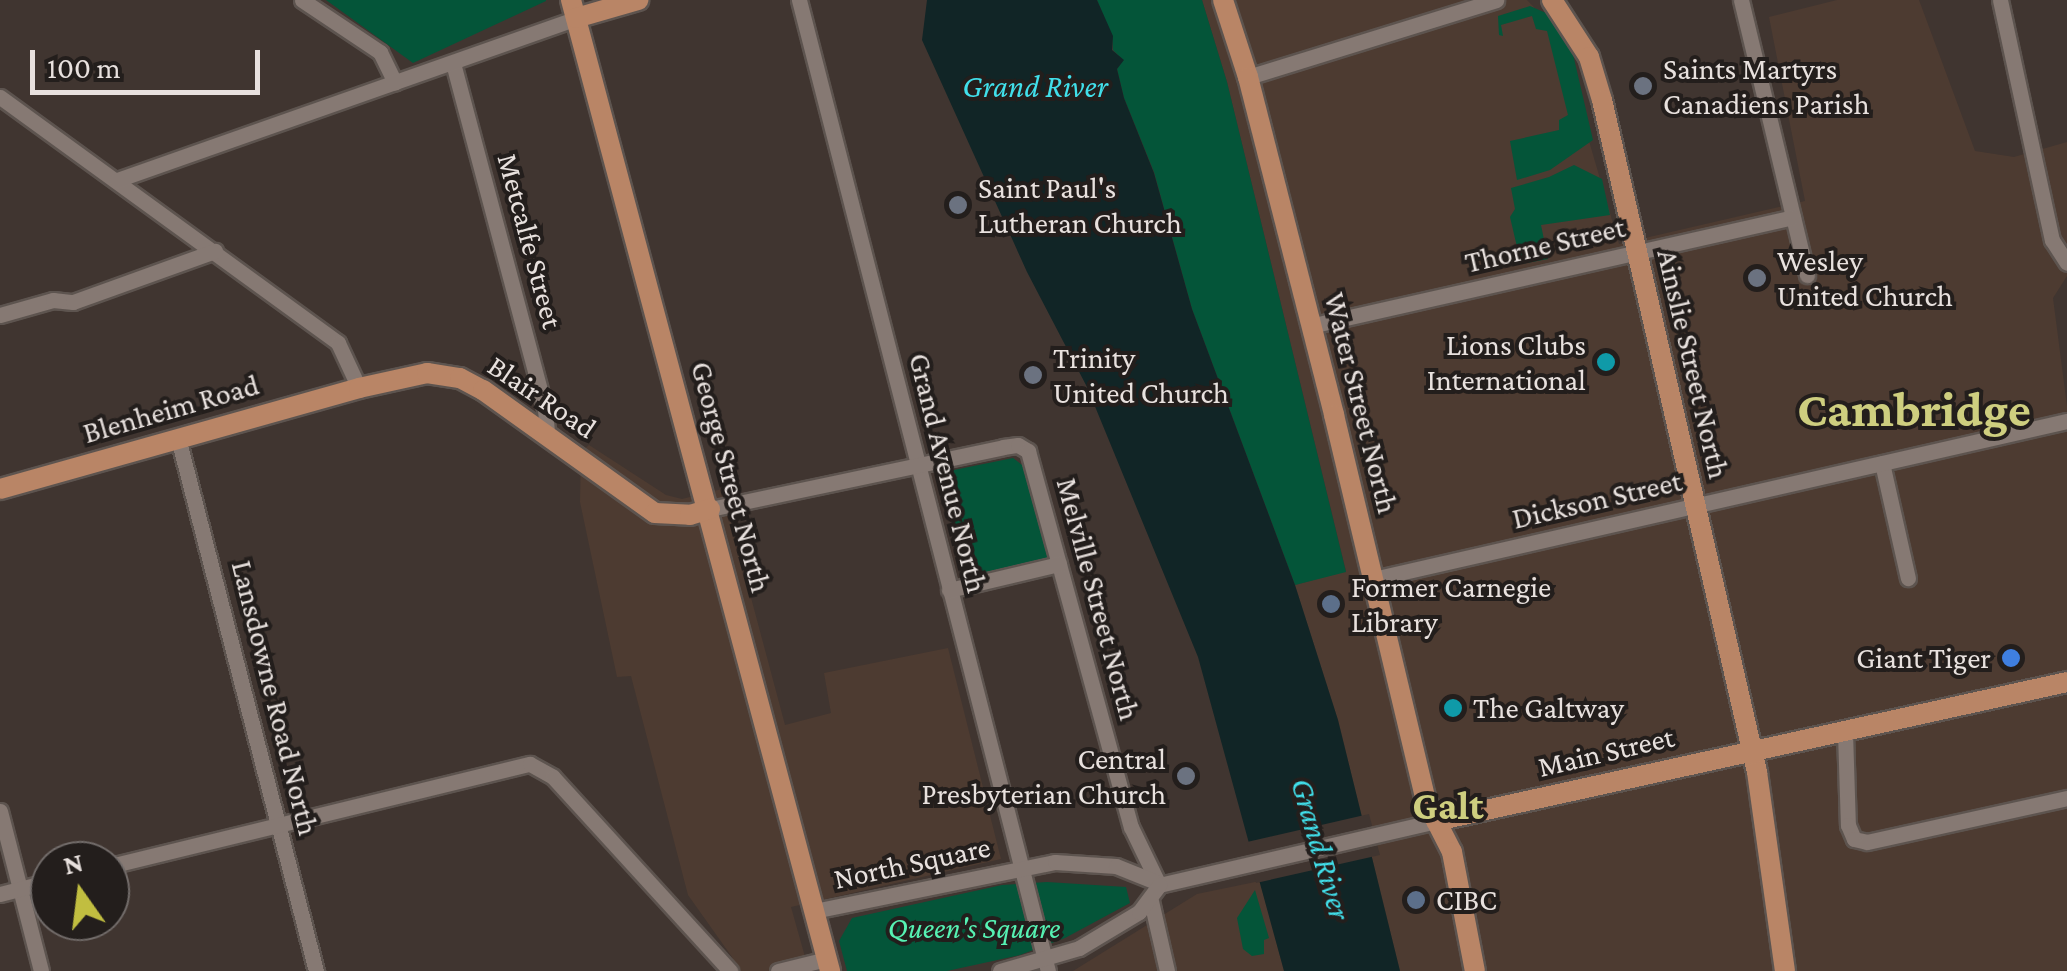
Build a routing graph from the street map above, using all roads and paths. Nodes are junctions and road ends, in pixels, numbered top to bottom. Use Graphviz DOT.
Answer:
graph roads {
  1 [pos="302,0"];
  2 [pos="638,0"];
  3 [pos="799,0"];
  4 [pos="1223,0"];
  5 [pos="1496,0"];
  6 [pos="1552,0"];
  7 [pos="1741,0"];
  8 [pos="2000,0"];
  9 [pos="574,9"];
  10 [pos="452,63"];
  11 [pos="1248,78"];
  12 [pos="395,83"];
  13 [pos="0,97"];
  14 [pos="117,180"];
  15 [pos="1793,217"];
  16 [pos="215,250"];
  17 [pos="1636,252"];
  18 [pos="2067,263"];
  19 [pos="1807,276"];
  20 [pos="0,316"];
  21 [pos="1310,326"];
  22 [pos="359,388"];
  23 [pos="2067,420"];
  24 [pos="547,434"];
  25 [pos="178,438"];
  26 [pos="1018,445"];
  27 [pos="1882,463"];
  28 [pos="918,464"];
  29 [pos="0,488"];
  30 [pos="1696,506"];
  31 [pos="710,510"];
  32 [pos="1059,564"];
  33 [pos="1908,578"];
  34 [pos="1374,579"];
  35 [pos="948,590"];
  36 [pos="2067,682"];
  37 [pos="1846,732"];
  38 [pos="1752,751"];
  39 [pos="2067,798"];
  40 [pos="0,811"];
  41 [pos="1436,821"];
  42 [pos="278,822"];
  43 [pos="130,861"];
  44 [pos="1021,868"];
  45 [pos="1159,885"];
  46 [pos="30,887"];
  47 [pos="20,889"];
  48 [pos="0,894"];
  49 [pos="1151,901"];
  50 [pos="814,911"];
  51 [pos="829,965"];
  52 [pos="1046,965"];
  53 [pos="41,971"];
  54 [pos="316,971"];
  55 [pos="730,971"];
  56 [pos="778,971"];
  57 [pos="1000,971"];
  58 [pos="1167,971"];
  59 [pos="1475,971"];
  60 [pos="1785,971"];
  1 -- 12 [label="street"];
  2 -- 9 [label="main road"];
  3 -- 28 [label="street, Grand Avenue North"];
  4 -- 11 [label="main road, Water Street North"];
  5 -- 11 [label="street"];
  6 -- 17 [label="main road, Ainslie Street North"];
  7 -- 15 [label="street"];
  8 -- 18 [label="street"];
  9 -- 10 [label="street"];
  9 -- 31 [label="main road, George Street North"];
  10 -- 12 [label="street"];
  10 -- 24 [label="street, Metcalfe Street"];
  11 -- 21 [label="main road, Water Street North"];
  12 -- 14 [label="street"];
  13 -- 14 [label="street"];
  14 -- 16 [label="street"];
  15 -- 17 [label="street, Thorne Street"];
  15 -- 19 [label="street"];
  16 -- 20 [label="street"];
  16 -- 22 [label="street"];
  17 -- 21 [label="street, Thorne Street"];
  17 -- 30 [label="main road, Ainslie Street North"];
  21 -- 34 [label="main road, Water Street North"];
  22 -- 24 [label="main road, Blair Road"];
  22 -- 25 [label="main road, Blenheim Road"];
  23 -- 27 [label="street, Dickson Street"];
  24 -- 31 [label="main road, Blair Road"];
  25 -- 29 [label="main road, Blenheim Road"];
  25 -- 42 [label="street, Lansdowne Road North"];
  26 -- 28 [label="street, Blair Road"];
  26 -- 32 [label="street, Melville Street North"];
  27 -- 30 [label="street, Dickson Street"];
  27 -- 33 [label="street"];
  28 -- 31 [label="street, Blair Road"];
  28 -- 35 [label="street, Grand Avenue North"];
  30 -- 34 [label="street, Dickson Street"];
  30 -- 38 [label="main road, Ainslie Street North"];
  31 -- 50 [label="main road, George Street North"];
  32 -- 35 [label="street"];
  32 -- 45 [label="street, Melville Street North"];
  34 -- 41 [label="main road, Water Street North"];
  35 -- 44 [label="street, Grand Avenue North"];
  36 -- 37 [label="main road, Main Street"];
  37 -- 38 [label="main road, Main Street"];
  37 -- 39 [label="street"];
  38 -- 41 [label="main road, Main Street"];
  38 -- 60 [label="main road, Ainslie Street North"];
  40 -- 47 [label="street"];
  41 -- 45 [label="street, Main Street"];
  41 -- 59 [label="main road, Water Street North"];
  42 -- 43 [label="street"];
  42 -- 54 [label="street, Lansdowne Road North"];
  42 -- 55 [label="street"];
  44 -- 45 [label="street"];
  44 -- 50 [label="street, North Square"];
  44 -- 52 [label="street, Grand Avenue North"];
  45 -- 49 [label="street"];
  46 -- 47 [label="street"];
  47 -- 48 [label="street"];
  47 -- 53 [label="street"];
  49 -- 52 [label="street"];
  49 -- 58 [label="street"];
  50 -- 51 [label="main road, George Street North"];
  51 -- 56 [label="street"];
  52 -- 57 [label="street"];
}
